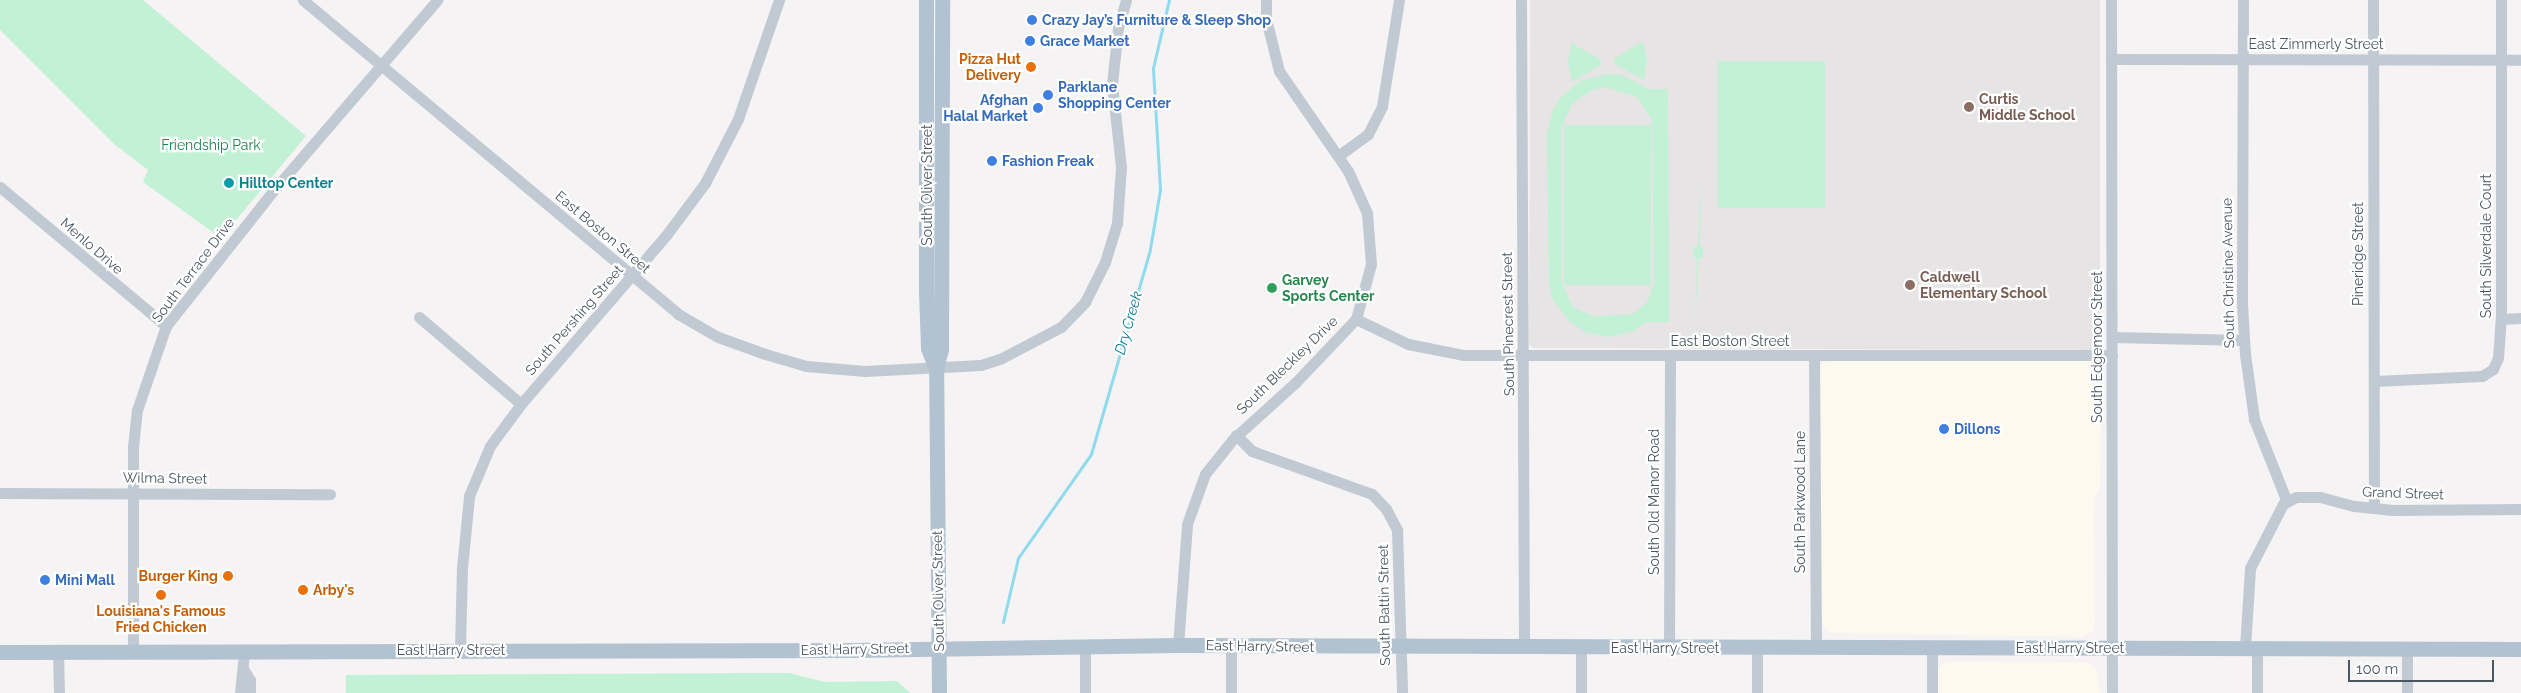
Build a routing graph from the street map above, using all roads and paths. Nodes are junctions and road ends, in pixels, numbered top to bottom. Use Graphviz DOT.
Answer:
graph roads {
  1 [pos="303,0"];
  2 [pos="437,0"];
  3 [pos="779,0"];
  4 [pos="926,0"];
  5 [pos="942,0"];
  6 [pos="1126,0"];
  7 [pos="1266,0"];
  8 [pos="1399,0"];
  9 [pos="1521,0"];
  10 [pos="2111,0"];
  11 [pos="2243,0"];
  12 [pos="2372,0"];
  13 [pos="2501,0"];
  14 [pos="2111,59"];
  15 [pos="2242,59"];
  16 [pos="2373,59"];
  17 [pos="2501,60"];
  18 [pos="2521,60"];
  19 [pos="383,66"];
  20 [pos="1338,156"];
  21 [pos="0,187"];
  22 [pos="632,276"];
  23 [pos="419,317"];
  24 [pos="2521,318"];
  25 [pos="1356,319"];
  26 [pos="2501,319"];
  27 [pos="166,326"];
  28 [pos="2112,337"];
  29 [pos="2244,340"];
  30 [pos="1524,355"];
  31 [pos="1814,356"];
  32 [pos="2112,356"];
  33 [pos="1670,357"];
  34 [pos="936,368"];
  35 [pos="2374,381"];
  36 [pos="521,404"];
  37 [pos="1236,435"];
  38 [pos="133,492"];
  39 [pos="0,493"];
  40 [pos="330,494"];
  41 [pos="2287,502"];
  42 [pos="2374,508"];
  43 [pos="2521,509"];
  44 [pos="1178,645"];
  45 [pos="1085,646"];
  46 [pos="1231,646"];
  47 [pos="2112,647"];
  48 [pos="939,648"];
  49 [pos="1400,648"];
  50 [pos="1524,648"];
  51 [pos="1581,648"];
  52 [pos="1669,648"];
  53 [pos="1757,648"];
  54 [pos="1816,648"];
  55 [pos="1932,648"];
  56 [pos="2251,648"];
  57 [pos="2407,648"];
  58 [pos="460,649"];
  59 [pos="2521,649"];
  60 [pos="0,652"];
  61 [pos="58,652"];
  62 [pos="132,652"];
  63 [pos="244,653"];
  64 [pos="244,670"];
  65 [pos="58,693"];
  66 [pos="240,693"];
  67 [pos="250,693"];
  68 [pos="939,693"];
  69 [pos="1085,693"];
  70 [pos="1231,693"];
  71 [pos="1402,693"];
  72 [pos="1581,693"];
  73 [pos="1757,693"];
  74 [pos="1932,693"];
  75 [pos="2112,693"];
  76 [pos="2258,693"];
  77 [pos="2407,693"];
  1 -- 19 [label="street, East Boston Street"];
  2 -- 19 [label="street, South Terrace Drive"];
  3 -- 22 [label="street, South Pershing Street"];
  4 -- 34 [label="main road, South Oliver Street"];
  5 -- 34 [label="main road, South Oliver Street"];
  6 -- 34 [label="street, East Boston Street"];
  7 -- 20 [label="street, South Bleckley Drive"];
  8 -- 20 [label="street"];
  9 -- 30 [label="street, South Pinecrest Street"];
  10 -- 14 [label="street, South Edgemoor Street"];
  11 -- 15 [label="street, South Christine Avenue"];
  12 -- 16 [label="street, Pineridge Street"];
  13 -- 17 [label="street, South Silverdale Court"];
  14 -- 15 [label="street, East Zimmerly Street"];
  14 -- 28 [label="street, South Edgemoor Street"];
  15 -- 16 [label="street, East Zimmerly Street"];
  15 -- 29 [label="street, South Christine Avenue"];
  16 -- 17 [label="street, East Zimmerly Street"];
  16 -- 35 [label="street, Pineridge Street"];
  17 -- 18 [label="street, East Zimmerly Street"];
  17 -- 26 [label="street, South Silverdale Court"];
  19 -- 22 [label="street, East Boston Street"];
  19 -- 27 [label="street, South Terrace Drive"];
  20 -- 25 [label="street, South Bleckley Drive"];
  21 -- 27 [label="street, Menlo Drive"];
  22 -- 34 [label="street, East Boston Street"];
  22 -- 36 [label="street, South Pershing Street"];
  23 -- 36 [label="street"];
  24 -- 26 [label="street"];
  25 -- 30 [label="street, East Boston Street"];
  25 -- 37 [label="street, South Bleckley Drive"];
  26 -- 35 [label="street, South Silverdale Court"];
  27 -- 38 [label="street, South Terrace Drive"];
  28 -- 29 [label="street"];
  28 -- 32 [label="street, South Edgemoor Street"];
  29 -- 41 [label="street, South Christine Avenue"];
  30 -- 33 [label="street, East Boston Street"];
  30 -- 50 [label="street, South Pinecrest Street"];
  31 -- 32 [label="street, East Boston Street"];
  31 -- 33 [label="street, East Boston Street"];
  31 -- 54 [label="street, South Parkwood Lane"];
  32 -- 47 [label="street, South Edgemoor Street"];
  33 -- 52 [label="street, South Old Manor Road"];
  34 -- 48 [label="main road, South Oliver Street"];
  35 -- 42 [label="street, Pineridge Street"];
  36 -- 58 [label="street, South Pershing Street"];
  37 -- 44 [label="street, South Bleckley Drive"];
  37 -- 49 [label="street, South Battin Street"];
  38 -- 39 [label="street, Wilma Street"];
  38 -- 40 [label="street, Wilma Street"];
  38 -- 62 [label="street, South Terrace Drive"];
  41 -- 42 [label="street, Grand Street"];
  41 -- 56 [label="street"];
  42 -- 43 [label="street, Grand Street"];
  44 -- 45 [label="main road, East Harry Street"];
  44 -- 46 [label="main road, East Harry Street"];
  45 -- 48 [label="main road, East Harry Street"];
  45 -- 69 [label="street"];
  46 -- 49 [label="main road, East Harry Street"];
  46 -- 70 [label="street"];
  47 -- 55 [label="main road, East Harry Street"];
  47 -- 56 [label="main road, East Harry Street"];
  47 -- 75 [label="street, South Edgemoor Street"];
  48 -- 58 [label="main road, East Harry Street"];
  48 -- 68 [label="main road, South Oliver Street"];
  49 -- 50 [label="main road, East Harry Street"];
  49 -- 71 [label="street, South Battin Street"];
  50 -- 51 [label="main road, East Harry Street"];
  51 -- 52 [label="main road, East Harry Street"];
  51 -- 72 [label="street"];
  52 -- 53 [label="main road, East Harry Street"];
  53 -- 54 [label="main road, East Harry Street"];
  53 -- 73 [label="street"];
  54 -- 55 [label="main road, East Harry Street"];
  55 -- 74 [label="street"];
  56 -- 57 [label="main road, East Harry Street"];
  56 -- 76 [label="street"];
  57 -- 59 [label="main road, East Harry Street"];
  57 -- 77 [label="street"];
  58 -- 63 [label="main road, East Harry Street"];
  60 -- 61 [label="main road, East Harry Street"];
  61 -- 62 [label="main road, East Harry Street"];
  61 -- 65 [label="street"];
  62 -- 63 [label="main road, East Harry Street"];
  63 -- 64 [label="street"];
  64 -- 66 [label="street"];
  64 -- 67 [label="street"];
}
